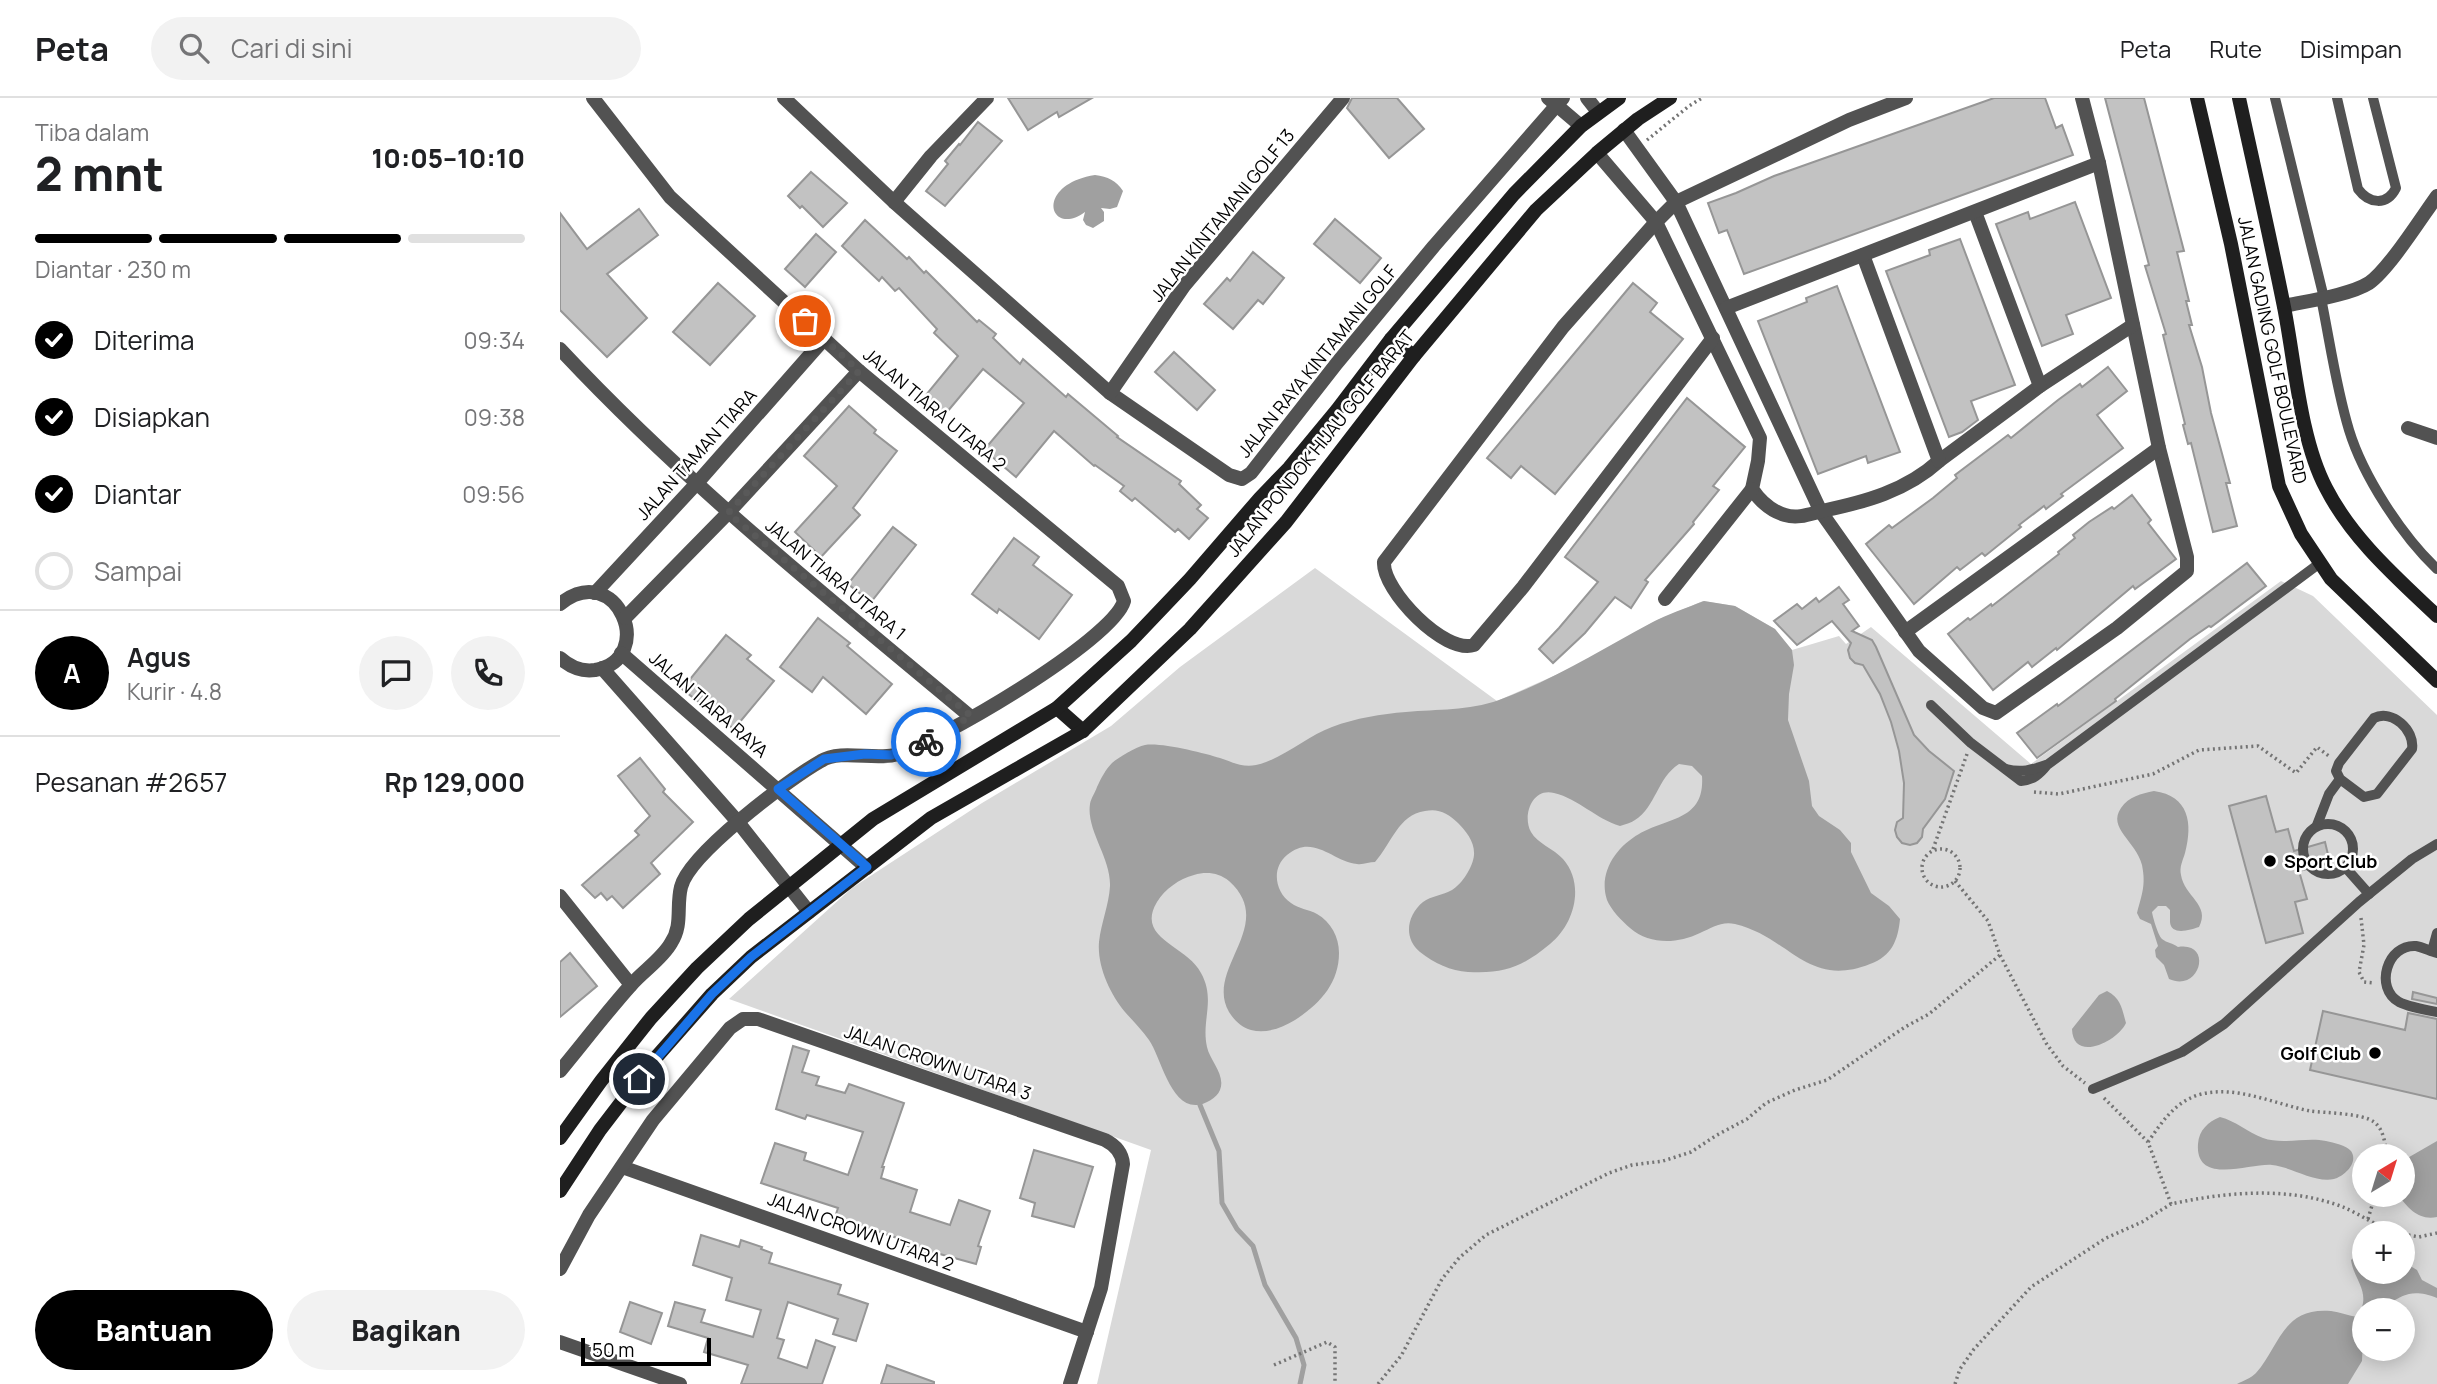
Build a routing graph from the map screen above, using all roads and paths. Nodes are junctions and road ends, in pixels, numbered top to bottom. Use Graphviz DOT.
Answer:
graph roads {
  1 [pos="593,98"];
  2 [pos="784,98"];
  3 [pos="986,98"];
  4 [pos="1343,98"];
  5 [pos="1587,98"];
  6 [pos="1619,98"];
  7 [pos="1670,98"];
  8 [pos="1702,98"];
  9 [pos="1906,98"];
  10 [pos="2082,98"];
  11 [pos="2197,98"];
  12 [pos="2239,98"];
  13 [pos="2275,98"];
  14 [pos="2337,98"];
  15 [pos="2373,98"];
  16 [pos="1556,100"];
  17 [pos="1598,113"];
  18 [pos="1581,126"];
  19 [pos="1624,130"];
  20 [pos="1636,147"];
  21 [pos="1597,153"];
  22 [pos="2099,163"];
  23 [pos="2437,196"];
  24 [pos="894,202"];
  25 [pos="1676,202"];
  26 [pos="1975,212"];
  27 [pos="1656,222"];
  28 [pos="1863,255"];
  29 [pos="2323,298"];
  30 [pos="2284,306"];
  31 [pos="1726,308"];
  32 [pos="2133,325"];
  33 [pos="1713,338"];
  34 [pos="824,339"];
  35 [pos="1391,339"];
  36 [pos="560,349"];
  37 [pos="1414,356"];
  38 [pos="859,371"];
  39 [pos="2040,386"];
  40 [pos="1110,393"];
  41 [pos="2408,428"];
  42 [pos="2437,438"];
  43 [pos="2160,448"];
  44 [pos="1939,461"];
  45 [pos="697,484"];
  46 [pos="1752,489"];
  47 [pos="1821,512"];
  48 [pos="728,513"];
  49 [pos="2320,563"];
  50 [pos="2437,569"];
  51 [pos="595,593"];
  52 [pos="1665,599"];
  53 [pos="560,604"];
  54 [pos="2437,616"];
  55 [pos="625,618"];
  56 [pos="1905,632"];
  57 [pos="621,653"];
  58 [pos="560,658"];
  59 [pos="602,668"];
  60 [pos="2437,681"];
  61 [pos="1931,705"];
  62 [pos="1057,708"];
  63 [pos="971,716"];
  64 [pos="1083,731"];
  65 [pos="1971,743"];
  66 [pos="2339,764"];
  67 [pos="2047,765"];
  68 [pos="2002,768"];
  69 [pos="2340,779"];
  70 [pos="2021,781"];
  71 [pos="778,789"];
  72 [pos="738,822"];
  73 [pos="2318,825"];
  74 [pos="841,844"];
  75 [pos="2437,845"];
  76 [pos="1932,850"];
  77 [pos="867,867"];
  78 [pos="2346,868"];
  79 [pos="1955,881"];
  80 [pos="788,886"];
  81 [pos="2369,894"];
  82 [pos="560,896"];
  83 [pos="2359,902"];
  84 [pos="810,912"];
  85 [pos="2437,933"];
  86 [pos="2435,952"];
  87 [pos="2000,956"];
  88 [pos="2385,981"];
  89 [pos="631,985"];
  90 [pos="2437,1012"];
  91 [pos="560,1071"];
  92 [pos="2093,1089"];
  93 [pos="560,1138"];
  94 [pos="2148,1142"];
  95 [pos="2384,1144"];
  96 [pos="622,1167"];
  97 [pos="560,1191"];
  98 [pos="2171,1204"];
  99 [pos="2371,1208"];
  100 [pos="2368,1219"];
  101 [pos="2373,1221"];
  102 [pos="2437,1233"];
  103 [pos="2415,1236"];
  104 [pos="560,1269"];
  105 [pos="1087,1332"];
  106 [pos="560,1342"];
  107 [pos="1274,1365"];
  108 [pos="680,1384"];
  109 [pos="1070,1384"];
  110 [pos="1335,1384"];
  111 [pos="1378,1384"];
  112 [pos="1955,1384"];
  1 -- 34 [label="street, JALAN TIARA UTARA 2"];
  2 -- 24 [label="street, JALAN RAYA KINTAMANI GOLF"];
  3 -- 24 [label="street"];
  4 -- 40 [label="street, JALAN KINTAMANI GOLF 13"];
  5 -- 17 [label="street"];
  6 -- 17 [label="street, JALAN PONDOK HIJAU GOLF BARAT"];
  7 -- 19 [label="street, JALAN PONDOK HIJAU GOLF BARAT"];
  8 -- 20 [label="path"];
  9 -- 25 [label="street"];
  10 -- 22 [label="street"];
  11 -- 49 [label="street, JALAN GADING GOLF BOULEVARD"];
  12 -- 30 [label="street, JALAN GADING GOLF BOULEVARD"];
  13 -- 29 [label="lane"];
  14 -- 15 [label="lane"];
  16 -- 18 [label="street"];
  16 -- 40 [label="street, JALAN RAYA KINTAMANI GOLF"];
  17 -- 18 [label="street, JALAN PONDOK HIJAU GOLF BARAT"];
  18 -- 35 [label="street, JALAN PONDOK HIJAU GOLF BARAT"];
  19 -- 20 [label="street"];
  19 -- 21 [label="street, JALAN PONDOK HIJAU GOLF BARAT"];
  20 -- 25 [label="street"];
  21 -- 27 [label="street"];
  21 -- 37 [label="street, JALAN PONDOK HIJAU GOLF BARAT"];
  22 -- 26 [label="street"];
  22 -- 32 [label="street"];
  23 -- 29 [label="street"];
  24 -- 40 [label="street, JALAN RAYA KINTAMANI GOLF"];
  25 -- 27 [label="street"];
  25 -- 31 [label="street"];
  26 -- 28 [label="street"];
  26 -- 39 [label="street"];
  27 -- 33 [label="street"];
  27 -- 33 [label="street"];
  28 -- 31 [label="street"];
  28 -- 44 [label="street"];
  29 -- 30 [label="street"];
  29 -- 50 [label="lane"];
  30 -- 54 [label="street, JALAN GADING GOLF BOULEVARD"];
  31 -- 47 [label="street"];
  32 -- 39 [label="street"];
  32 -- 43 [label="street"];
  33 -- 46 [label="street"];
  34 -- 38 [label="street, JALAN TIARA UTARA 2"];
  34 -- 45 [label="street, JALAN TAMAN TIARA"];
  35 -- 37 [label="street"];
  35 -- 62 [label="street, JALAN PONDOK HIJAU GOLF BARAT"];
  36 -- 45 [label="street, JALAN TIARA UTARA 1"];
  37 -- 64 [label="street, JALAN PONDOK HIJAU GOLF BARAT"];
  38 -- 48 [label="street"];
  38 -- 63 [label="street, JALAN TIARA UTARA 2"];
  39 -- 44 [label="street"];
  41 -- 42 [label="street"];
  43 -- 56 [label="street"];
  43 -- 56 [label="street"];
  44 -- 47 [label="street"];
  45 -- 48 [label="street, JALAN TIARA UTARA 1"];
  45 -- 51 [label="street, JALAN TAMAN TIARA"];
  46 -- 47 [label="street"];
  46 -- 52 [label="street"];
  47 -- 56 [label="street"];
  48 -- 55 [label="street"];
  48 -- 63 [label="street, JALAN TIARA UTARA 1"];
  49 -- 60 [label="street, JALAN GADING GOLF BOULEVARD"];
  49 -- 67 [label="lane"];
  51 -- 53 [label="street"];
  51 -- 55 [label="street"];
  55 -- 57 [label="street, JALAN TIARA RAYA"];
  57 -- 59 [label="street, JALAN TIARA RAYA"];
  57 -- 71 [label="street, JALAN TIARA RAYA"];
  58 -- 59 [label="street"];
  59 -- 72 [label="street"];
  61 -- 65 [label="lane"];
  62 -- 64 [label="street"];
  62 -- 74 [label="street, JALAN PONDOK HIJAU GOLF BARAT"];
  63 -- 71 [label="street"];
  64 -- 77 [label="street, JALAN PONDOK HIJAU GOLF BARAT"];
  65 -- 68 [label="lane"];
  65 -- 76 [label="path"];
  66 -- 69 [label="lane"];
  66 -- 69 [label="lane"];
  66 -- 70 [label="path"];
  67 -- 68 [label="lane"];
  67 -- 70 [label="lane"];
  68 -- 70 [label="lane"];
  69 -- 73 [label="lane"];
  71 -- 72 [label="street"];
  71 -- 74 [label="street, JALAN TIARA RAYA"];
  72 -- 80 [label="street"];
  72 -- 89 [label="street"];
  73 -- 78 [label="lane"];
  73 -- 78 [label="lane"];
  74 -- 77 [label="street, JALAN TIARA RAYA"];
  74 -- 80 [label="street, JALAN PONDOK HIJAU GOLF BARAT"];
  75 -- 81 [label="lane"];
  76 -- 79 [label="path"];
  76 -- 79 [label="path"];
  77 -- 84 [label="street, JALAN PONDOK HIJAU GOLF BARAT"];
  78 -- 81 [label="lane"];
  79 -- 87 [label="path"];
  80 -- 84 [label="street"];
  80 -- 93 [label="street, JALAN PONDOK HIJAU GOLF BARAT"];
  81 -- 83 [label="lane"];
  82 -- 89 [label="street"];
  83 -- 88 [label="path"];
  83 -- 92 [label="lane"];
  84 -- 97 [label="street, JALAN PONDOK HIJAU GOLF BARAT"];
  85 -- 86 [label="lane"];
  86 -- 88 [label="lane"];
  87 -- 92 [label="path"];
  87 -- 111 [label="path"];
  88 -- 90 [label="lane"];
  89 -- 91 [label="street"];
  92 -- 94 [label="path"];
  94 -- 95 [label="path"];
  94 -- 98 [label="path"];
  96 -- 104 [label="street"];
  96 -- 105 [label="street, JALAN CROWN UTARA 2"];
  96 -- 105 [label="street, JALAN CROWN UTARA 3"];
  98 -- 100 [label="path"];
  98 -- 112 [label="path"];
  99 -- 100 [label="path"];
  100 -- 101 [label="path"];
  102 -- 103 [label="path"];
  105 -- 109 [label="street"];
  106 -- 108 [label="street"];
  107 -- 110 [label="path"];
}
